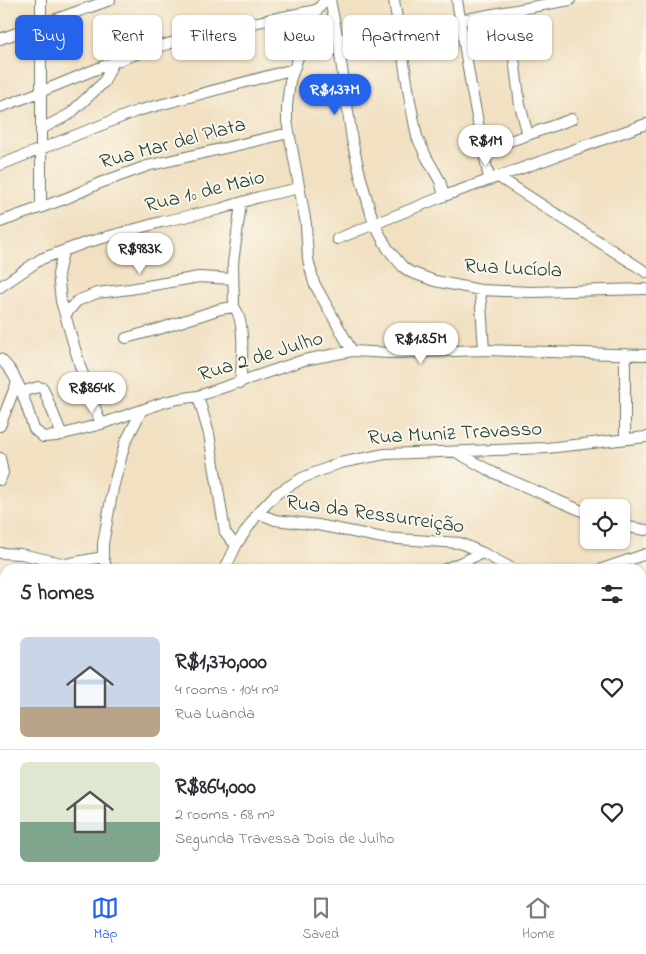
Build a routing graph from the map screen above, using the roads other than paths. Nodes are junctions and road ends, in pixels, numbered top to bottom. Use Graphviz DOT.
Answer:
graph roads {
  1 [pos="42,0"];
  2 [pos="110,0"];
  3 [pos="325,0"];
  4 [pos="330,0"];
  5 [pos="394,0"];
  6 [pos="457,0"];
  7 [pos="570,0"];
  8 [pos="316,10"];
  9 [pos="508,12"];
  10 [pos="42,15"];
  11 [pos="69,15"];
  12 [pos="396,15"];
  13 [pos="461,20"];
  14 [pos="15,34"];
  15 [pos="0,39"];
  16 [pos="343,39"];
  17 [pos="338,40"];
  18 [pos="42,60"];
  19 [pos="404,60"];
  20 [pos="113,63"];
  21 [pos="294,69"];
  22 [pos="42,92"];
  23 [pos="0,107"];
  24 [pos="572,119"];
  25 [pos="646,124"];
  26 [pos="42,129"];
  27 [pos="289,133"];
  28 [pos="528,135"];
  29 [pos="483,148"];
  30 [pos="41,150"];
  31 [pos="0,165"];
  32 [pos="493,178"];
  33 [pos="299,188"];
  34 [pos="444,196"];
  35 [pos="241,203"];
  36 [pos="42,208"];
  37 [pos="0,222"];
  38 [pos="374,224"];
  39 [pos="337,238"];
  40 [pos="63,252"];
  41 [pos="646,272"];
  42 [pos="233,279"];
  43 [pos="0,287"];
  44 [pos="646,289"];
  45 [pos="480,290"];
  46 [pos="231,307"];
  47 [pos="65,315"];
  48 [pos="126,338"];
  49 [pos="484,350"];
  50 [pos="352,351"];
  51 [pos="625,354"];
  52 [pos="646,355"];
  53 [pos="0,359"];
  54 [pos="17,382"];
  55 [pos="240,383"];
  56 [pos="21,392"];
  57 [pos="198,396"];
  58 [pos="142,410"];
  59 [pos="101,424"];
  60 [pos="0,426"];
  61 [pos="62,435"];
  62 [pos="646,437"];
  63 [pos="625,439"];
  64 [pos="456,452"];
  65 [pos="0,458"];
  66 [pos="0,480"];
  67 [pos="580,510"];
  68 [pos="258,513"];
  69 [pos="630,527"];
  70 [pos="646,530"];
  71 [pos="237,544"];
  72 [pos="0,553"];
  73 [pos="483,553"];
  74 [pos="646,554"];
  75 [pos="103,557"];
  76 [pos="105,564"];
  77 [pos="227,564"];
  78 [pos="457,564"];
  79 [pos="504,564"];
  80 [pos="617,564"];
  1 -- 10 [label="street"];
  2 -- 11 [label="street"];
  3 -- 8 [label="street"];
  4 -- 17 [label="street, Rua Lucíola"];
  5 -- 12 [label="street"];
  6 -- 13 [label="street"];
  7 -- 9 [label="street"];
  8 -- 20 [label="street"];
  8 -- 21 [label="street"];
  9 -- 13 [label="street"];
  9 -- 28 [label="street"];
  13 -- 29 [label="street"];
  14 -- 15 [label="street"];
  16 -- 17 [label="street"];
  17 -- 38 [label="street, Rua Lucíola"];
  18 -- 22 [label="street"];
  19 -- 34 [label="street"];
  20 -- 22 [label="street"];
  20 -- 26 [label="street"];
  21 -- 27 [label="street"];
  21 -- 30 [label="street"];
  22 -- 23 [label="street"];
  22 -- 26 [label="street"];
  24 -- 28 [label="street"];
  25 -- 32 [label="street"];
  26 -- 30 [label="street"];
  27 -- 33 [label="street"];
  27 -- 36 [label="street, Rua Mar del Plata"];
  28 -- 29 [label="street"];
  29 -- 32 [label="street"];
  30 -- 31 [label="street"];
  30 -- 36 [label="street"];
  32 -- 34 [label="street"];
  32 -- 41 [label="street"];
  33 -- 35 [label="street, Rua 1º de Maio"];
  33 -- 50 [label="street"];
  34 -- 38 [label="street"];
  35 -- 40 [label="street, Rua 1º de Maio"];
  35 -- 42 [label="street"];
  36 -- 37 [label="street, Rua Mar del Plata"];
  38 -- 39 [label="street"];
  38 -- 45 [label="street, Rua Lucíola"];
  40 -- 43 [label="street, Rua 1º de Maio"];
  40 -- 47 [label="street"];
  42 -- 46 [label="street"];
  42 -- 47 [label="street"];
  44 -- 45 [label="street, Rua Lucíola"];
  45 -- 49 [label="street"];
  46 -- 48 [label="street"];
  46 -- 55 [label="street"];
  47 -- 59 [label="street"];
  49 -- 50 [label="street, Rua 2 de Julho"];
  49 -- 51 [label="street, Rua 2 de Julho"];
  50 -- 55 [label="street, Rua 2 de Julho"];
  51 -- 52 [label="street, Rua 2 de Julho"];
  51 -- 63 [label="street"];
  53 -- 54 [label="street"];
  54 -- 56 [label="street"];
  54 -- 60 [label="street"];
  55 -- 57 [label="street, Rua 2 de Julho"];
  56 -- 61 [label="street, Rua 2 de Julho"];
  56 -- 61 [label="street"];
  57 -- 58 [label="street, Rua 2 de Julho"];
  57 -- 71 [label="street"];
  58 -- 59 [label="street, Rua 2 de Julho"];
  58 -- 75 [label="street"];
  59 -- 61 [label="street, Rua 2 de Julho"];
  62 -- 63 [label="street, Rua Muniz Travasso"];
  63 -- 64 [label="street, Rua Muniz Travasso"];
  64 -- 67 [label="street"];
  64 -- 68 [label="street, Rua Muniz Travasso"];
  65 -- 66 [label="street"];
  68 -- 71 [label="street, Rua Muniz Travasso"];
  68 -- 73 [label="street, Rua da Ressurreição"];
  69 -- 70 [label="street"];
  71 -- 77 [label="street, Rua Muniz Travasso"];
  72 -- 75 [label="street"];
  73 -- 78 [label="street"];
  73 -- 79 [label="street, Rua da Ressurreição"];
  74 -- 80 [label="street"];
  75 -- 76 [label="street"];
}
